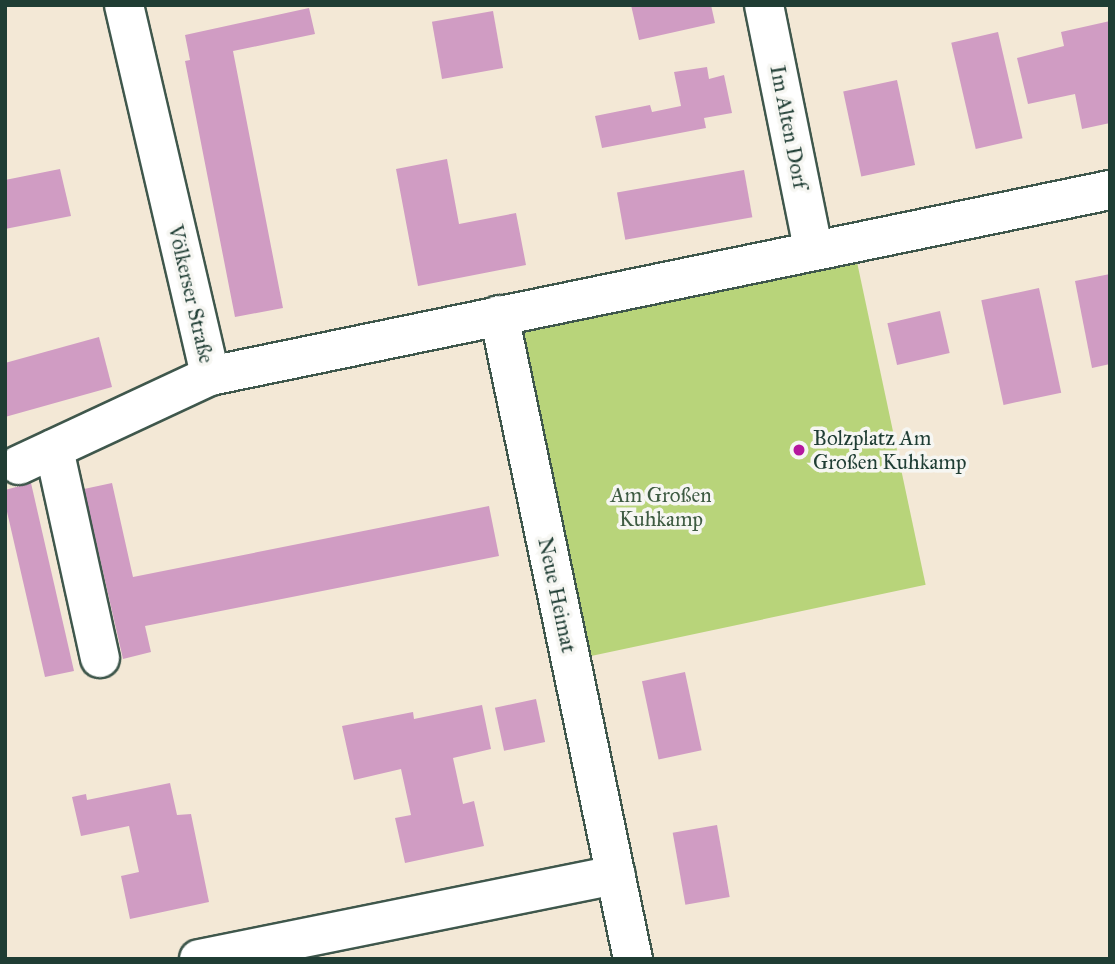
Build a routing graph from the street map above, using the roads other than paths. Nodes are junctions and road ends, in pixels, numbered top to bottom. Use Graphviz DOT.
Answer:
graph roads {
  1 [pos="124,5"];
  2 [pos="764,5"];
  3 [pos="1110,190"];
  4 [pos="813,248"];
  5 [pos="499,315"];
  6 [pos="210,376"];
  7 [pos="54,449"];
  8 [pos="19,466"];
  9 [pos="100,658"];
  10 [pos="616,875"];
  11 [pos="199,959"];
  12 [pos="633,959"];
  1 -- 6 [label="street, Völkerser Straße"];
  2 -- 4 [label="street, Im Alten Dorf"];
  3 -- 4 [label="street"];
  4 -- 5 [label="street"];
  5 -- 6 [label="street"];
  5 -- 10 [label="street, Neue Heimat"];
  6 -- 7 [label="street, Völkerser Straße"];
  7 -- 8 [label="street, Völkerser Straße"];
  7 -- 9 [label="street"];
  10 -- 11 [label="street"];
  10 -- 12 [label="street, Neue Heimat"];
}
